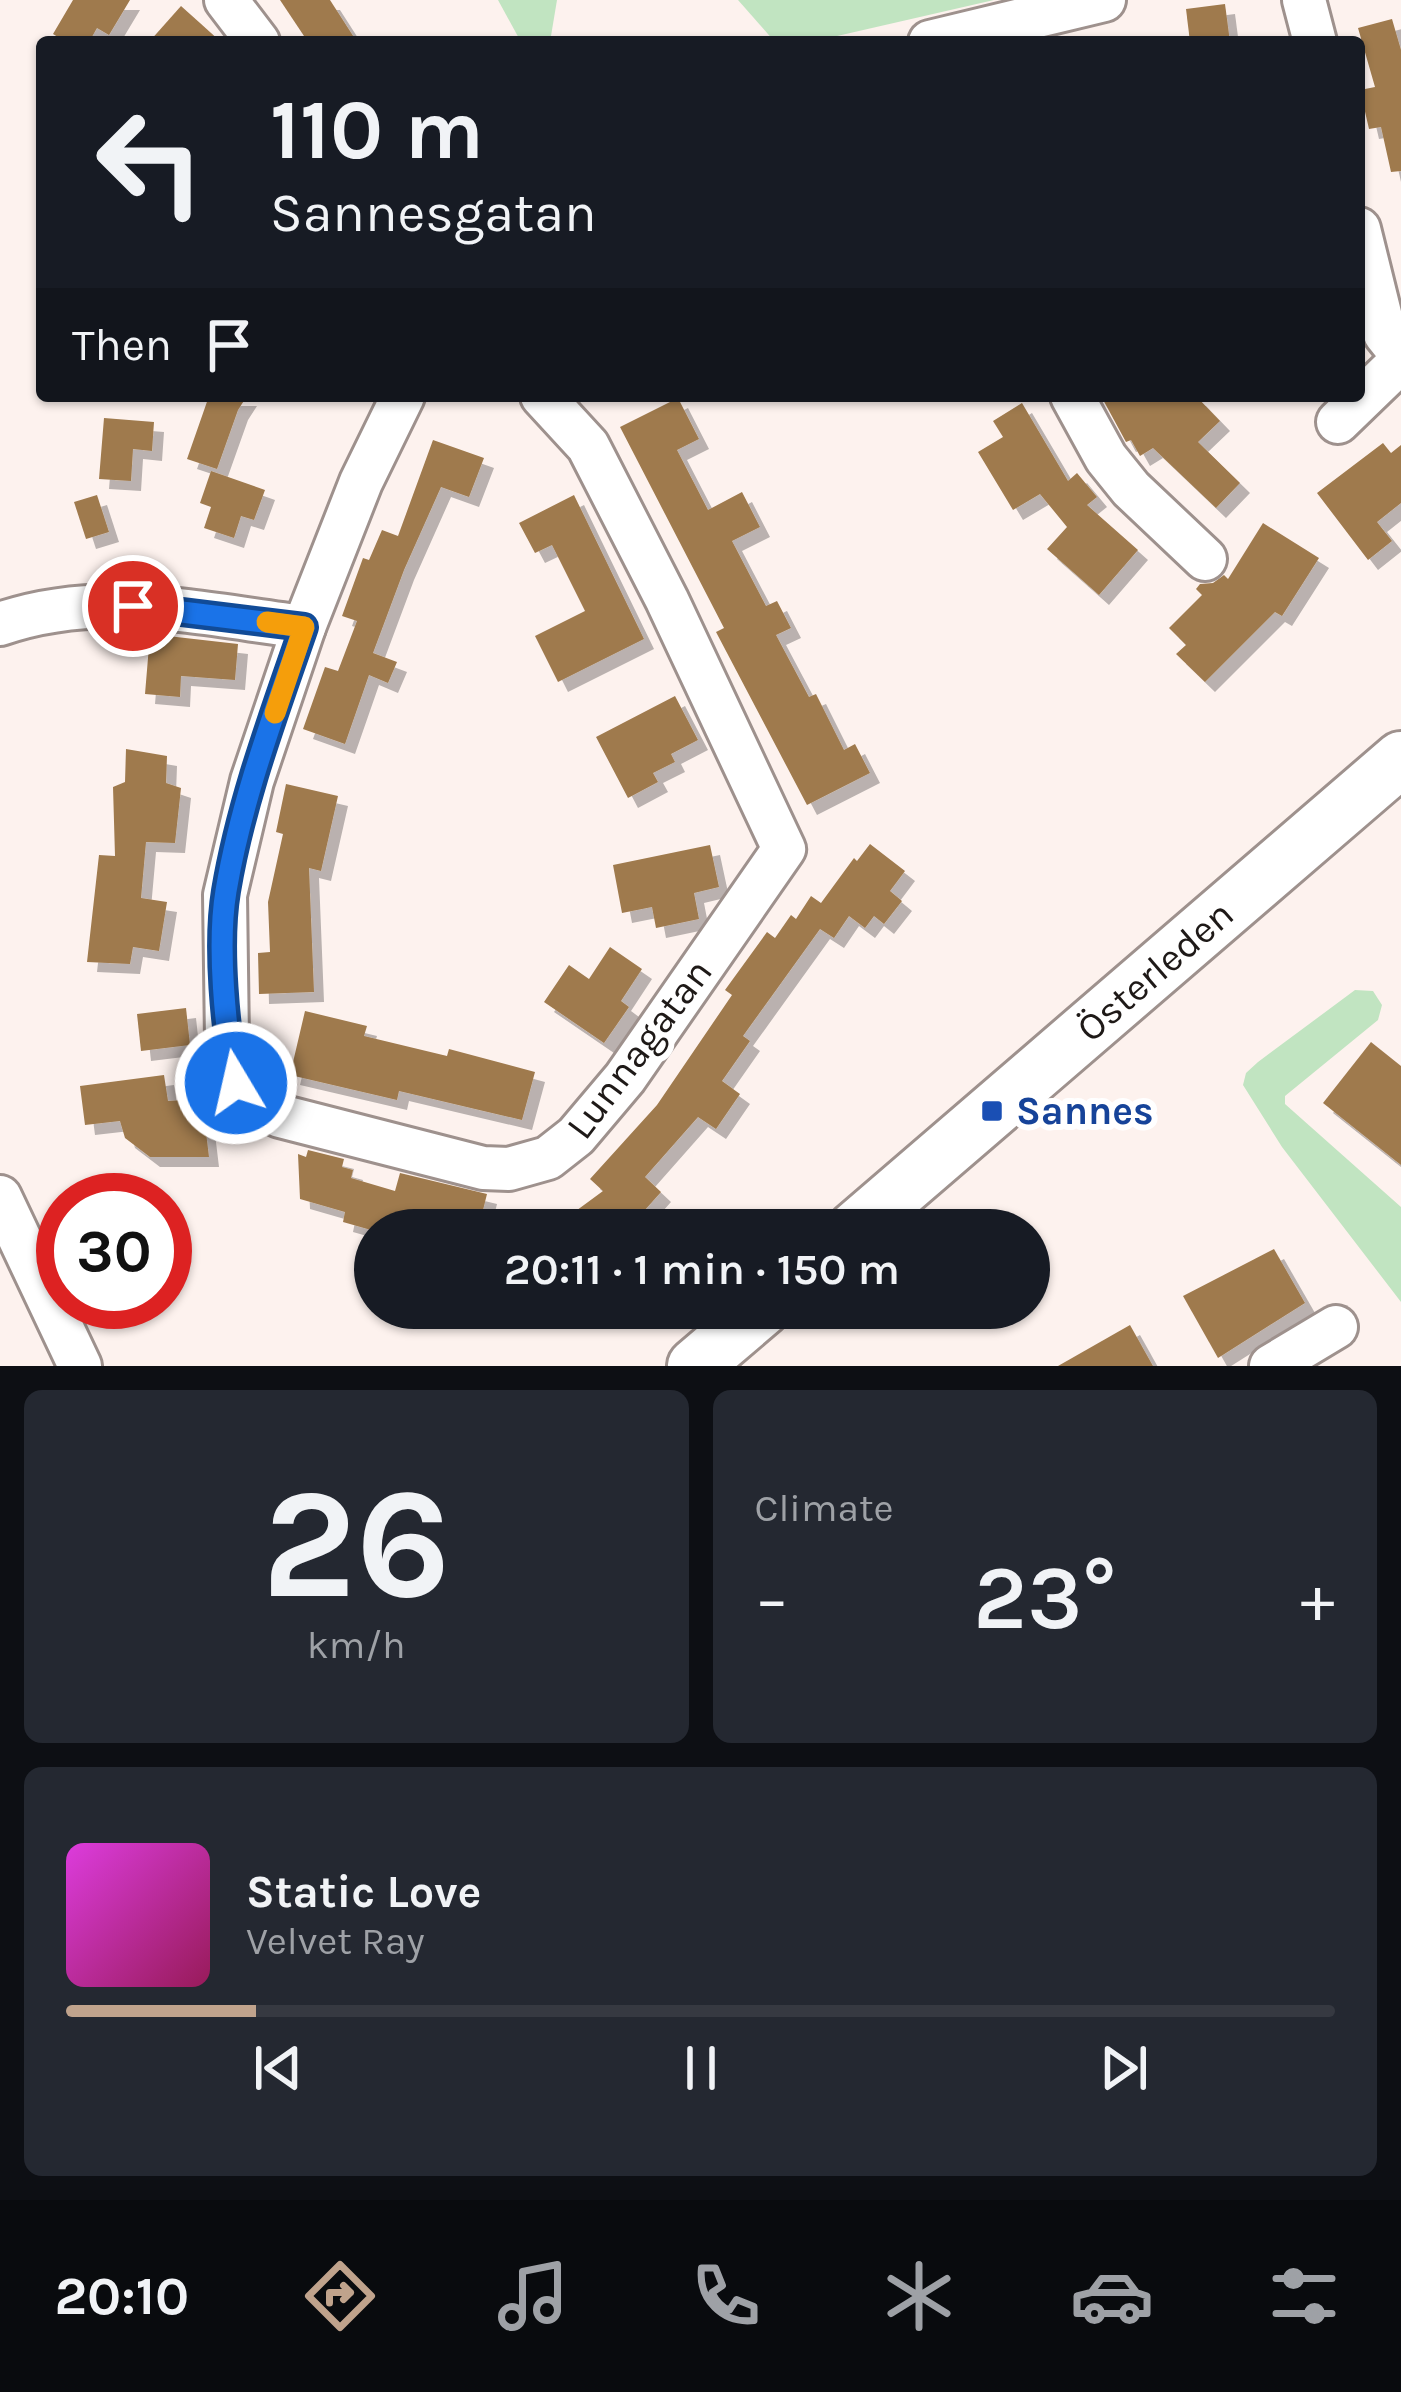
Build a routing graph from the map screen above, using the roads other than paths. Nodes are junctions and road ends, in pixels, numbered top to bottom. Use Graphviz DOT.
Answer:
graph roads {
  1 [pos="226,0"];
  2 [pos="1104,0"];
  3 [pos="1304,0"];
  4 [pos="253,36"];
  5 [pos="963,36"];
  6 [pos="1314,36"];
  7 [pos="1365,253"];
  8 [pos="1401,358"];
  9 [pos="1365,395"];
  10 [pos="400,402"];
  11 [pos="548,402"];
  12 [pos="1075,402"];
  13 [pos="1358,402"];
  14 [pos="1338,422"];
  15 [pos="1205,560"];
  16 [pos="0,624"];
  17 [pos="304,627"];
  18 [pos="1401,759"];
  19 [pos="0,1197"];
  20 [pos="878,1209"];
  21 [pos="1336,1327"];
  22 [pos="739,1329"];
  23 [pos="80,1366"];
  24 [pos="695,1366"];
  25 [pos="1271,1366"];
  1 -- 4 [label="street"];
  2 -- 5 [label="street"];
  3 -- 6 [label="street"];
  7 -- 8 [label="street"];
  8 -- 9 [label="street"];
  10 -- 17 [label="street, Lunnagatan"];
  11 -- 17 [label="street, Lunnagatan"];
  12 -- 15 [label="street"];
  13 -- 14 [label="street"];
  16 -- 17 [label="street"];
  18 -- 20 [label="main road, Österleden"];
  19 -- 23 [label="street"];
  21 -- 25 [label="street"];
  22 -- 24 [label="main road"];
}
